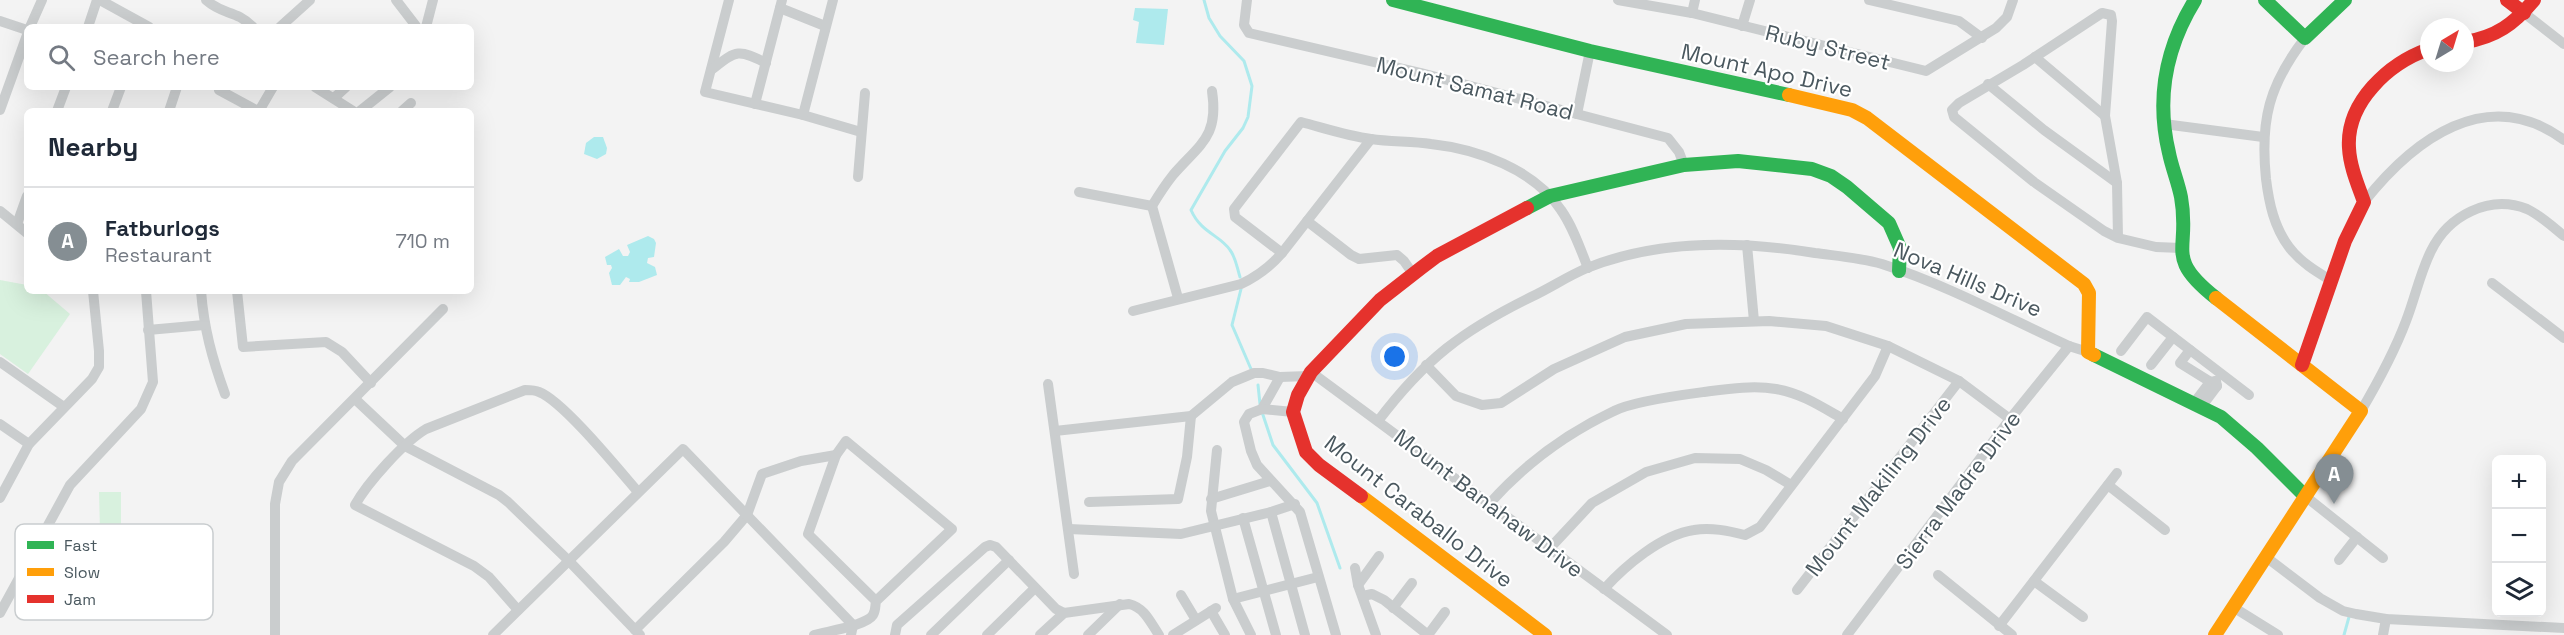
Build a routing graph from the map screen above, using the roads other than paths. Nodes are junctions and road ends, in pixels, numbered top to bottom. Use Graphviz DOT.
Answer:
graph roads {
  1 [pos="42,0"];
  2 [pos="99,0"];
  3 [pos="310,0"];
  4 [pos="396,0"];
  5 [pos="433,0"];
  6 [pos="729,0"];
  7 [pos="832,0"];
  8 [pos="1247,0"];
  9 [pos="1393,0"];
  10 [pos="1618,0"];
  11 [pos="1695,0"];
  12 [pos="1750,0"];
  13 [pos="1869,0"];
  14 [pos="2013,0"];
  15 [pos="2194,0"];
  16 [pos="2265,0"];
  17 [pos="2345,0"];
  18 [pos="2507,0"];
  19 [pos="2534,0"];
  20 [pos="211,2"];
  21 [pos="1642,3"];
  22 [pos="781,4"];
  23 [pos="1692,13"];
  24 [pos="2524,13"];
  25 [pos="0,21"];
  26 [pos="31,24"];
  27 [pos="89,24"];
  28 [pos="141,24"];
  29 [pos="250,24"];
  30 [pos="283,24"];
  31 [pos="416,24"];
  32 [pos="421,24"];
  33 [pos="825,26"];
  34 [pos="1742,26"];
  35 [pos="24,27"];
  36 [pos="1982,38"];
  37 [pos="2305,38"];
  38 [pos="2474,40"];
  39 [pos="24,41"];
  40 [pos="2564,44"];
  41 [pos="1590,51"];
  42 [pos="2420,51"];
  43 [pos="2035,57"];
  44 [pos="766,63"];
  45 [pos="711,70"];
  46 [pos="5,76"];
  47 [pos="1988,84"];
  48 [pos="65,90"];
  49 [pos="120,90"];
  50 [pos="176,90"];
  51 [pos="219,90"];
  52 [pos="271,90"];
  53 [pos="320,90"];
  54 [pos="343,90"];
  55 [pos="386,90"];
  56 [pos="1212,91"];
  57 [pos="865,93"];
  58 [pos="334,98"];
  59 [pos="411,103"];
  60 [pos="755,104"];
  61 [pos="58,108"];
  62 [pos="113,108"];
  63 [pos="170,108"];
  64 [pos="252,108"];
  65 [pos="260,108"];
  66 [pos="349,108"];
  67 [pos="364,108"];
  68 [pos="405,108"];
  69 [pos="0,110"];
  70 [pos="1577,114"];
  71 [pos="802,115"];
  72 [pos="2105,116"];
  73 [pos="2164,124"];
  74 [pos="861,132"];
  75 [pos="2263,137"];
  76 [pos="1371,139"];
  77 [pos="2564,140"];
  78 [pos="1684,165"];
  79 [pos="858,177"];
  80 [pos="2117,183"];
  81 [pos="1078,192"];
  82 [pos="1550,196"];
  83 [pos="2364,202"];
  84 [pos="24,204"];
  85 [pos="1152,206"];
  86 [pos="0,211"];
  87 [pos="1307,221"];
  88 [pos="17,224"];
  89 [pos="24,230"];
  90 [pos="2564,236"];
  91 [pos="2118,238"];
  92 [pos="1748,244"];
  93 [pos="2181,248"];
  94 [pos="1282,253"];
  95 [pos="1588,268"];
  96 [pos="1899,271"];
  97 [pos="1413,274"];
  98 [pos="2332,281"];
  99 [pos="2492,283"];
  100 [pos="93,294"];
  101 [pos="146,294"];
  102 [pos="201,294"];
  103 [pos="237,294"];
  104 [pos="1178,298"];
  105 [pos="442,309"];
  106 [pos="1133,311"];
  107 [pos="1754,321"];
  108 [pos="204,325"];
  109 [pos="148,330"];
  110 [pos="2173,337"];
  111 [pos="2564,338"];
  112 [pos="1888,346"];
  113 [pos="2069,346"];
  114 [pos="2190,350"];
  115 [pos="2121,351"];
  116 [pos="2088,352"];
  117 [pos="0,362"];
  118 [pos="1426,365"];
  119 [pos="2151,365"];
  120 [pos="2302,366"];
  121 [pos="1310,374"];
  122 [pos="1280,377"];
  123 [pos="1959,381"];
  124 [pos="2216,381"];
  125 [pos="370,383"];
  126 [pos="1048,384"];
  127 [pos="225,394"];
  128 [pos="2249,395"];
  129 [pos="355,399"];
  130 [pos="2198,404"];
  131 [pos="64,407"];
  132 [pos="1262,409"];
  133 [pos="2361,411"];
  134 [pos="1293,412"];
  135 [pos="1191,416"];
  136 [pos="1843,419"];
  137 [pos="2010,419"];
  138 [pos="1378,421"];
  139 [pos="0,424"];
  140 [pos="1055,431"];
  141 [pos="29,444"];
  142 [pos="405,446"];
  143 [pos="1217,450"];
  144 [pos="836,454"];
  145 [pos="2117,473"];
  146 [pos="1270,481"];
  147 [pos="1791,485"];
  148 [pos="2108,485"];
  149 [pos="1,492"];
  150 [pos="638,492"];
  151 [pos="2305,496"];
  152 [pos="1211,499"];
  153 [pos="1089,502"];
  154 [pos="1490,503"];
  155 [pos="1295,504"];
  156 [pos="1271,512"];
  157 [pos="747,515"];
  158 [pos="1244,518"];
  159 [pos="48,524"];
  160 [pos="1214,526"];
  161 [pos="1069,529"];
  162 [pos="2165,530"];
  163 [pos="2357,537"];
  164 [pos="1550,548"];
  165 [pos="1379,556"];
  166 [pos="2266,557"];
  167 [pos="2384,558"];
  168 [pos="568,560"];
  169 [pos="1009,560"];
  170 [pos="2339,560"];
  171 [pos="1355,568"];
  172 [pos="1074,574"];
  173 [pos="1938,575"];
  174 [pos="1318,577"];
  175 [pos="2034,581"];
  176 [pos="1412,583"];
  177 [pos="15,585"];
  178 [pos="1292,585"];
  179 [pos="1358,585"];
  180 [pos="1035,588"];
  181 [pos="1604,589"];
  182 [pos="1797,590"];
  183 [pos="1265,592"];
  184 [pos="1180,595"];
  185 [pos="1363,596"];
  186 [pos="1233,599"];
  187 [pos="876,601"];
  188 [pos="1120,604"];
  189 [pos="2233,606"];
  190 [pos="1393,608"];
  191 [pos="1,610"];
  192 [pos="518,610"];
  193 [pos="1445,612"];
  194 [pos="1064,613"];
  195 [pos="2083,617"];
  196 [pos="2386,619"];
  197 [pos="1196,620"];
  198 [pos="2455,622"];
  199 [pos="2000,626"];
  200 [pos="2564,628"];
  201 [pos="852,630"];
  202 [pos="2526,630"];
  203 [pos="637,632"];
  204 [pos="1175,634"];
  205 [pos="275,635"];
  206 [pos="493,635"];
  207 [pos="814,635"];
  208 [pos="895,635"];
  209 [pos="931,635"];
  210 [pos="987,635"];
  211 [pos="1040,635"];
  212 [pos="1088,635"];
  213 [pos="1159,635"];
  214 [pos="1225,635"];
  215 [pos="1251,635"];
  216 [pos="1276,635"];
  217 [pos="1305,635"];
  218 [pos="1336,635"];
  219 [pos="1376,635"];
  220 [pos="1428,635"];
  221 [pos="1545,635"];
  222 [pos="1667,635"];
  223 [pos="1847,635"];
  224 [pos="2012,635"];
  225 [pos="2215,635"];
  226 [pos="2278,635"];
  227 [pos="2383,635"];
  228 [pos="2454,635"];
  1 -- 26 [label="street"];
  2 -- 27 [label="street"];
  2 -- 28 [label="street"];
  3 -- 30 [label="street"];
  4 -- 31 [label="street"];
  5 -- 32 [label="street"];
  6 -- 45 [label="street"];
  7 -- 33 [label="street"];
  8 -- 70 [label="street, Mount Samat Road"];
  9 -- 41 [label="street, Mount Apo Drive"];
  10 -- 21 [label="street, Ruby Street"];
  11 -- 23 [label="street"];
  12 -- 34 [label="street"];
  13 -- 36 [label="street"];
  14 -- 36 [label="street, Ruby Street"];
  15 -- 73 [label="street"];
  16 -- 37 [label="street"];
  17 -- 37 [label="street"];
  18 -- 24 [label="street"];
  19 -- 24 [label="street"];
  20 -- 29 [label="street"];
  21 -- 23 [label="street, Ruby Street"];
  22 -- 33 [label="street"];
  22 -- 44 [label="street"];
  23 -- 34 [label="street, Ruby Street"];
  24 -- 38 [label="street"];
  24 -- 40 [label="street"];
  25 -- 35 [label="street"];
  33 -- 71 [label="street"];
  34 -- 36 [label="street, Ruby Street"];
  37 -- 75 [label="street"];
  39 -- 46 [label="street"];
  41 -- 70 [label="street"];
  41 -- 116 [label="street, Mount Apo Drive"];
  42 -- 83 [label="street"];
  43 -- 47 [label="street"];
  43 -- 72 [label="street"];
  43 -- 72 [label="street"];
  44 -- 45 [label="street"];
  44 -- 60 [label="street"];
  45 -- 60 [label="street"];
  46 -- 69 [label="street"];
  47 -- 80 [label="street"];
  47 -- 91 [label="street"];
  48 -- 61 [label="street"];
  49 -- 62 [label="street"];
  50 -- 63 [label="street"];
  51 -- 64 [label="street"];
  52 -- 65 [label="street"];
  53 -- 58 [label="street"];
  54 -- 58 [label="street"];
  55 -- 67 [label="street"];
  56 -- 85 [label="street"];
  57 -- 74 [label="street"];
  58 -- 66 [label="street"];
  59 -- 68 [label="street"];
  60 -- 71 [label="street"];
  70 -- 78 [label="street, Mount Samat Road"];
  71 -- 74 [label="street"];
  72 -- 80 [label="street"];
  73 -- 75 [label="street"];
  73 -- 93 [label="street"];
  74 -- 79 [label="street"];
  75 -- 98 [label="street"];
  76 -- 82 [label="street"];
  76 -- 87 [label="street"];
  76 -- 94 [label="street"];
  77 -- 83 [label="street"];
  78 -- 82 [label="street"];
  78 -- 96 [label="street"];
  80 -- 91 [label="street"];
  81 -- 85 [label="street"];
  82 -- 95 [label="street"];
  82 -- 97 [label="street"];
  83 -- 98 [label="street"];
  84 -- 88 [label="street"];
  85 -- 104 [label="street"];
  86 -- 88 [label="street"];
  87 -- 94 [label="street"];
  87 -- 97 [label="street"];
  88 -- 89 [label="street"];
  90 -- 133 [label="street"];
  91 -- 93 [label="street"];
  92 -- 95 [label="street, Nova Hills Drive"];
  92 -- 96 [label="street, Nova Hills Drive"];
  92 -- 107 [label="street"];
  93 -- 120 [label="street"];
  94 -- 104 [label="street"];
  95 -- 118 [label="street, Nova Hills Drive"];
  96 -- 113 [label="street, Nova Hills Drive"];
  97 -- 121 [label="street"];
  98 -- 120 [label="street"];
  99 -- 111 [label="street"];
  100 -- 131 [label="street"];
  101 -- 109 [label="street"];
  102 -- 108 [label="street"];
  103 -- 125 [label="street"];
  104 -- 106 [label="street"];
  105 -- 125 [label="street"];
  107 -- 112 [label="street"];
  107 -- 118 [label="street"];
  108 -- 109 [label="street"];
  108 -- 127 [label="street"];
  109 -- 159 [label="street"];
  110 -- 114 [label="street"];
  110 -- 115 [label="street"];
  110 -- 119 [label="street"];
  112 -- 123 [label="street"];
  112 -- 136 [label="street"];
  113 -- 116 [label="street, Nova Hills Drive"];
  113 -- 137 [label="street, Sierra Madre Drive"];
  114 -- 124 [label="street"];
  114 -- 124 [label="street"];
  116 -- 130 [label="street, Nova Hills Drive"];
  117 -- 131 [label="street"];
  118 -- 138 [label="street, Nova Hills Drive"];
  120 -- 133 [label="street"];
  121 -- 122 [label="street"];
  121 -- 134 [label="street"];
  121 -- 138 [label="street, Mount Banahaw Drive"];
  122 -- 132 [label="street"];
  122 -- 135 [label="street"];
  123 -- 137 [label="street"];
  123 -- 182 [label="street, Mount Makiling Drive"];
  124 -- 128 [label="street"];
  124 -- 130 [label="street"];
  125 -- 129 [label="street"];
  126 -- 140 [label="street"];
  129 -- 142 [label="street"];
  129 -- 205 [label="street"];
  130 -- 151 [label="street, Nova Hills Drive"];
  131 -- 141 [label="street"];
  132 -- 134 [label="street"];
  132 -- 146 [label="street"];
  133 -- 151 [label="street"];
  134 -- 221 [label="street, Mount Caraballo Drive"];
  135 -- 140 [label="street"];
  135 -- 153 [label="street"];
  136 -- 147 [label="street"];
  136 -- 154 [label="street"];
  137 -- 223 [label="street, Sierra Madre Drive"];
  138 -- 154 [label="street, Mount Banahaw Drive"];
  139 -- 141 [label="street"];
  140 -- 161 [label="street"];
  141 -- 149 [label="street"];
  142 -- 150 [label="street"];
  142 -- 168 [label="street"];
  142 -- 192 [label="street"];
  143 -- 152 [label="street"];
  144 -- 157 [label="street"];
  144 -- 187 [label="street"];
  144 -- 187 [label="street"];
  145 -- 148 [label="street"];
  146 -- 152 [label="street"];
  146 -- 155 [label="street"];
  147 -- 164 [label="street"];
  147 -- 181 [label="street"];
  148 -- 162 [label="street"];
  148 -- 175 [label="street"];
  150 -- 157 [label="street"];
  150 -- 168 [label="street"];
  151 -- 163 [label="street, Nova Hills Drive"];
  151 -- 166 [label="street"];
  152 -- 160 [label="street"];
  154 -- 164 [label="street, Mount Banahaw Drive"];
  155 -- 156 [label="street"];
  155 -- 174 [label="street"];
  156 -- 158 [label="street"];
  156 -- 178 [label="street"];
  157 -- 201 [label="street"];
  157 -- 203 [label="street"];
  158 -- 160 [label="street"];
  158 -- 183 [label="street"];
  160 -- 161 [label="street"];
  160 -- 186 [label="street"];
  161 -- 172 [label="street"];
  163 -- 167 [label="street, Nova Hills Drive"];
  163 -- 170 [label="street"];
  164 -- 181 [label="street, Mount Banahaw Drive"];
  165 -- 179 [label="street"];
  166 -- 189 [label="street"];
  166 -- 196 [label="street"];
  168 -- 192 [label="street"];
  168 -- 203 [label="street"];
  169 -- 180 [label="street"];
  169 -- 208 [label="street"];
  169 -- 209 [label="street"];
  171 -- 179 [label="street"];
  173 -- 199 [label="street"];
  174 -- 178 [label="street"];
  174 -- 218 [label="street"];
  175 -- 195 [label="street"];
  175 -- 199 [label="street"];
  176 -- 190 [label="street"];
  177 -- 191 [label="street"];
  178 -- 183 [label="street"];
  178 -- 217 [label="street"];
  179 -- 185 [label="street"];
  180 -- 194 [label="street"];
  180 -- 210 [label="street"];
  181 -- 222 [label="street, Mount Banahaw Drive"];
  183 -- 186 [label="street"];
  183 -- 216 [label="street"];
  184 -- 197 [label="street"];
  185 -- 190 [label="street"];
  185 -- 219 [label="street"];
  186 -- 215 [label="street"];
  187 -- 201 [label="street"];
  188 -- 194 [label="street"];
  188 -- 212 [label="street"];
  188 -- 213 [label="street"];
  189 -- 225 [label="street"];
  189 -- 226 [label="street"];
  190 -- 220 [label="street"];
  192 -- 206 [label="street"];
  193 -- 220 [label="street"];
  194 -- 211 [label="street"];
  196 -- 198 [label="street"];
  196 -- 227 [label="street"];
  197 -- 204 [label="street"];
  197 -- 214 [label="street"];
  198 -- 202 [label="street"];
  198 -- 228 [label="street"];
  199 -- 224 [label="street"];
  200 -- 202 [label="street"];
  201 -- 207 [label="street"];
}
